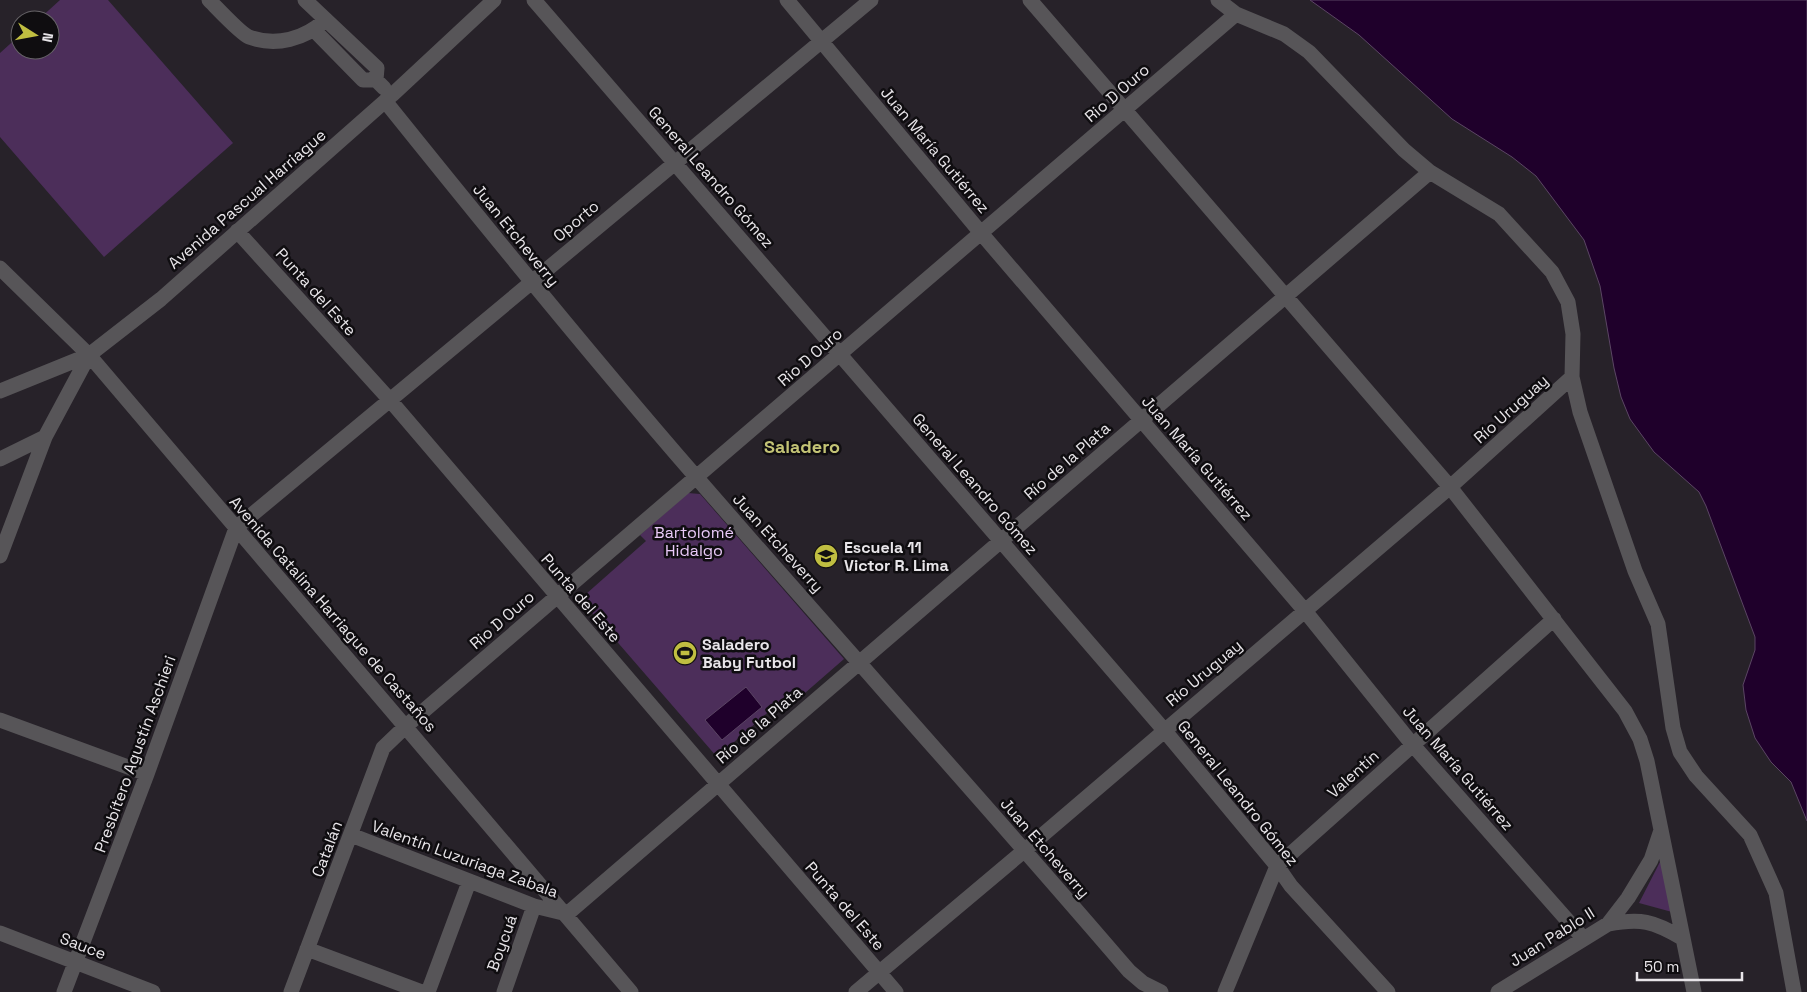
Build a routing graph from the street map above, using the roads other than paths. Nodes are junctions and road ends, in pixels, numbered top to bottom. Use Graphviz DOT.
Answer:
graph roads {
  1 [pos="209,0"];
  2 [pos="306,0"];
  3 [pos="494,0"];
  4 [pos="534,0"];
  5 [pos="786,0"];
  6 [pos="871,0"];
  7 [pos="1030,0"];
  8 [pos="1218,0"];
  9 [pos="1236,14"];
  10 [pos="320,25"];
  11 [pos="821,41"];
  12 [pos="388,98"];
  13 [pos="1124,110"];
  14 [pos="675,162"];
  15 [pos="1430,172"];
  16 [pos="237,230"];
  17 [pos="981,233"];
  18 [pos="0,268"];
  19 [pos="531,281"];
  20 [pos="1285,297"];
  21 [pos="840,354"];
  22 [pos="89,355"];
  23 [pos="1572,377"];
  24 [pos="0,391"];
  25 [pos="389,399"];
  26 [pos="1142,420"];
  27 [pos="44,437"];
  28 [pos="0,459"];
  29 [pos="696,477"];
  30 [pos="1450,487"];
  31 [pos="236,528"];
  32 [pos="1002,540"];
  33 [pos="0,556"];
  34 [pos="557,596"];
  35 [pos="1305,611"];
  36 [pos="1554,619"];
  37 [pos="860,662"];
  38 [pos="0,720"];
  39 [pos="406,726"];
  40 [pos="1164,730"];
  41 [pos="1412,744"];
  42 [pos="147,774"];
  43 [pos="718,784"];
  44 [pos="1662,828"];
  45 [pos="351,835"];
  46 [pos="1025,850"];
  47 [pos="1277,866"];
  48 [pos="469,882"];
  49 [pos="534,906"];
  50 [pos="567,914"];
  51 [pos="1608,924"];
  52 [pos="0,932"];
  53 [pos="1583,938"];
  54 [pos="1682,938"];
  55 [pos="307,949"];
  56 [pos="75,961"];
  57 [pos="880,973"];
  58 [pos="64,992"];
  59 [pos="154,992"];
  60 [pos="291,992"];
  61 [pos="422,992"];
  62 [pos="428,992"];
  63 [pos="504,992"];
  64 [pos="631,992"];
  65 [pos="856,992"];
  66 [pos="896,992"];
  67 [pos="1161,992"];
  68 [pos="1225,992"];
  69 [pos="1388,992"];
  70 [pos="1498,992"];
  71 [pos="1694,992"];
  72 [pos="1794,992"];
  1 -- 10 [label="street"];
  2 -- 10 [label="street"];
  3 -- 12 [label="street, Avenida Pascual Harriague"];
  4 -- 14 [label="street, General Leandro Gómez"];
  5 -- 11 [label="street, Juan María Gutiérrez"];
  6 -- 11 [label="street, Oporto"];
  7 -- 13 [label="street"];
  8 -- 9 [label="street"];
  9 -- 13 [label="street, Rio D Ouro"];
  9 -- 15 [label="street"];
  10 -- 12 [label="street, Juan Etcheverry"];
  11 -- 14 [label="street, Oporto"];
  11 -- 17 [label="street, Juan María Gutiérrez"];
  12 -- 16 [label="street, Avenida Pascual Harriague"];
  12 -- 19 [label="street, Juan Etcheverry"];
  13 -- 17 [label="street, Rio D Ouro"];
  13 -- 20 [label="street"];
  14 -- 19 [label="street, Oporto"];
  14 -- 21 [label="street, General Leandro Gómez"];
  15 -- 20 [label="street, Río de la Plata"];
  15 -- 23 [label="street"];
  16 -- 22 [label="street, Avenida Pascual Harriague"];
  16 -- 25 [label="street, Punta del Este"];
  17 -- 21 [label="street, Rio D Ouro"];
  17 -- 26 [label="street, Juan María Gutiérrez"];
  18 -- 22 [label="street, Avenida Catalina Harriague de Castaños"];
  19 -- 25 [label="street, Oporto"];
  19 -- 29 [label="street, Juan Etcheverry"];
  20 -- 26 [label="street, Río de la Plata"];
  20 -- 30 [label="street"];
  21 -- 29 [label="street, Rio D Ouro"];
  21 -- 32 [label="street, General Leandro Gómez"];
  22 -- 24 [label="street, Avenida Pascual Harriague"];
  22 -- 27 [label="street"];
  22 -- 31 [label="street, Avenida Catalina Harriague de Castaños"];
  23 -- 30 [label="street, Río Uruguay"];
  23 -- 72 [label="street"];
  25 -- 31 [label="street, Oporto"];
  25 -- 34 [label="street, Punta del Este"];
  26 -- 32 [label="street, Río de la Plata"];
  26 -- 35 [label="street, Juan María Gutiérrez"];
  27 -- 28 [label="street"];
  27 -- 33 [label="street"];
  29 -- 34 [label="street, Rio D Ouro"];
  29 -- 37 [label="street, Juan Etcheverry"];
  30 -- 35 [label="street, Río Uruguay"];
  30 -- 36 [label="street"];
  31 -- 39 [label="street, Avenida Catalina Harriague de Castaños"];
  31 -- 42 [label="street, Presbítero Agustín Aschieri"];
  32 -- 37 [label="street, Río de la Plata"];
  32 -- 40 [label="street, General Leandro Gómez"];
  34 -- 39 [label="street, Rio D Ouro"];
  34 -- 43 [label="street, Punta del Este"];
  35 -- 40 [label="street, Río Uruguay"];
  35 -- 41 [label="street, Juan María Gutiérrez"];
  36 -- 41 [label="street, Valentín"];
  36 -- 44 [label="street"];
  37 -- 43 [label="street, Río de la Plata"];
  37 -- 46 [label="street, Juan Etcheverry"];
  38 -- 42 [label="street"];
  39 -- 45 [label="street, Catalán"];
  39 -- 50 [label="street, Avenida Catalina Harriague de Castaños"];
  40 -- 46 [label="street, Río Uruguay"];
  40 -- 47 [label="street, General Leandro Gómez"];
  41 -- 47 [label="street, Valentín"];
  41 -- 53 [label="street, Juan María Gutiérrez"];
  42 -- 56 [label="street, Presbítero Agustín Aschieri"];
  43 -- 50 [label="street, Río de la Plata"];
  43 -- 57 [label="street, Punta del Este"];
  44 -- 51 [label="street, Juan Pablo II"];
  44 -- 54 [label="street"];
  45 -- 48 [label="street, Valentín Luzuriaga Zabala"];
  45 -- 55 [label="street, Catalán"];
  46 -- 57 [label="street, Río Uruguay"];
  46 -- 67 [label="street, Juan Etcheverry"];
  47 -- 68 [label="street, Valentín"];
  47 -- 69 [label="street, General Leandro Gómez"];
  48 -- 49 [label="street, Valentín Luzuriaga Zabala"];
  48 -- 62 [label="street"];
  49 -- 50 [label="street, Valentín Luzuriaga Zabala"];
  49 -- 63 [label="street, Boycuá"];
  50 -- 64 [label="street, Avenida Catalina Harriague de Castaños"];
  51 -- 53 [label="street, Juan Pablo II"];
  51 -- 54 [label="street"];
  52 -- 56 [label="street, Sauce"];
  53 -- 70 [label="street, Juan Pablo II"];
  54 -- 71 [label="street"];
  55 -- 60 [label="street, Catalán"];
  55 -- 61 [label="street"];
  56 -- 58 [label="street, Presbítero Agustín Aschieri"];
  56 -- 59 [label="street, Sauce"];
  57 -- 65 [label="street, Río Uruguay"];
  57 -- 66 [label="street, Punta del Este"];
}
